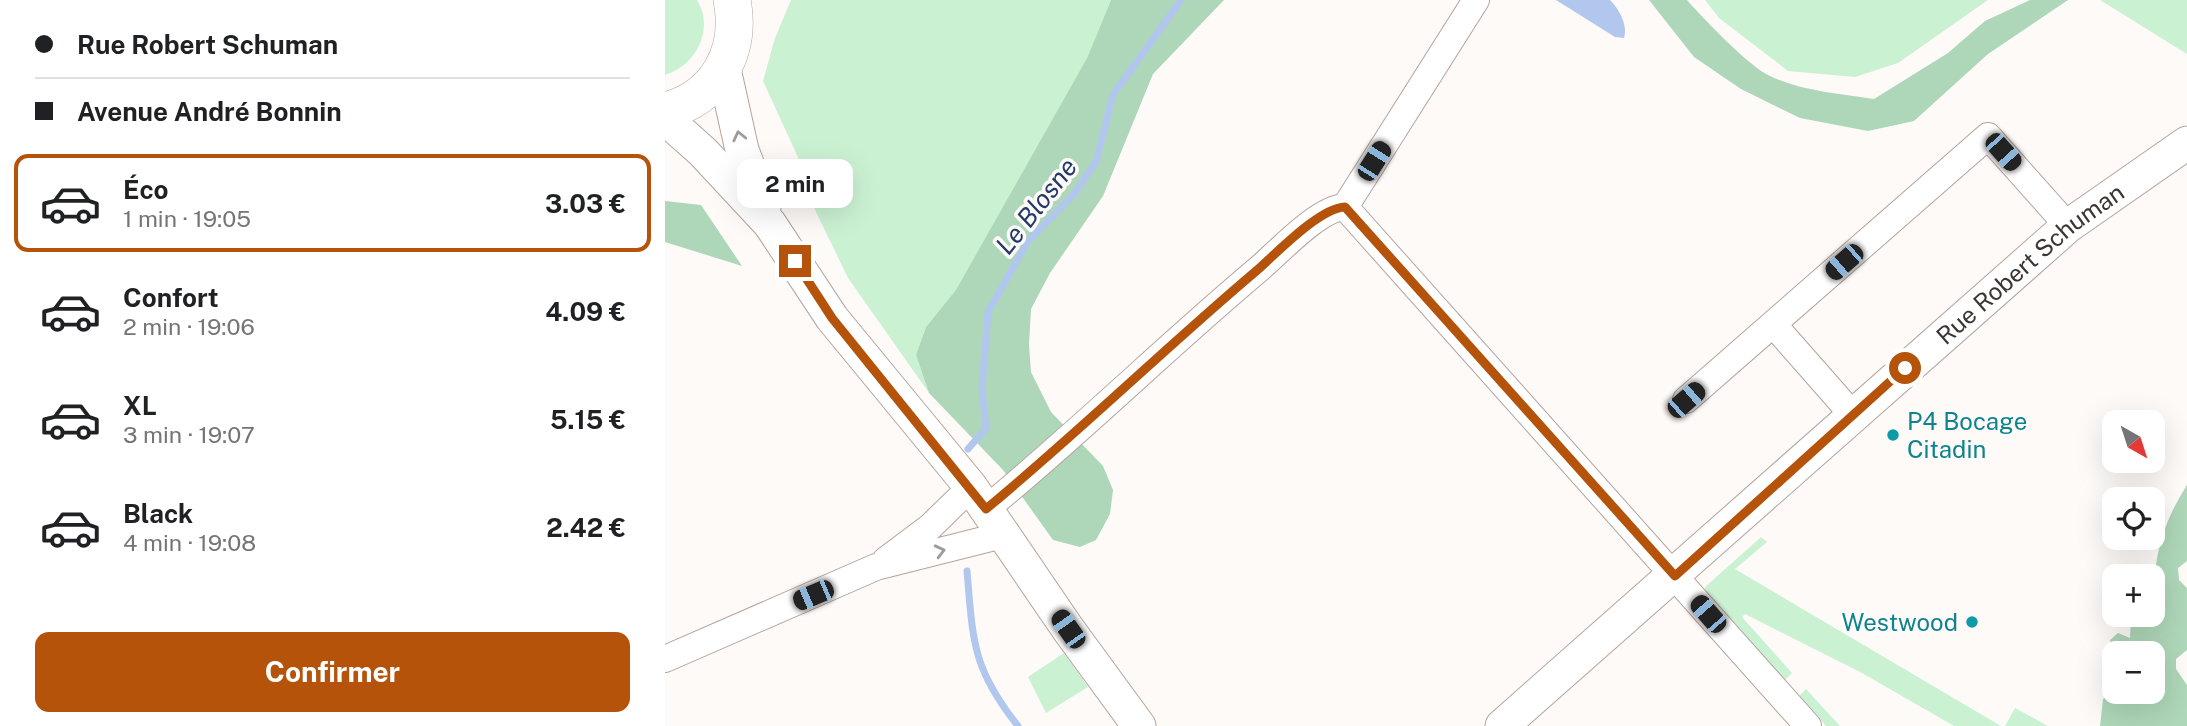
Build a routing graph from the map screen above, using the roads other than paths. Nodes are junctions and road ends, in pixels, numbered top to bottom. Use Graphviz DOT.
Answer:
graph roads {
  1 [pos="1476,0"];
  2 [pos="740,6"];
  3 [pos="724,69"];
  4 [pos="665,111"];
  5 [pos="665,118"];
  6 [pos="2187,142"];
  7 [pos="1345,207"];
  8 [pos="770,224"];
  9 [pos="2068,226"];
  10 [pos="1773,324"];
  11 [pos="1686,400"];
  12 [pos="1852,414"];
  13 [pos="987,510"];
  14 [pos="876,567"];
  15 [pos="1675,576"];
  16 [pos="665,659"];
  17 [pos="1139,726"];
  18 [pos="1502,726"];
  19 [pos="1808,726"];
  1 -- 7 [label="street"];
  2 -- 3 [label="main road"];
  3 -- 4 [label="main road"];
  8 -- 3 [label="street, one-way"];
  5 -- 8 [label="street"];
  6 -- 9 [label="street, Rue Robert Schuman"];
  7 -- 13 [label="street"];
  7 -- 15 [label="street"];
  8 -- 13 [label="street"];
  9 -- 10 [label="street"];
  9 -- 12 [label="street, Rue Robert Schuman"];
  10 -- 11 [label="street"];
  10 -- 12 [label="street"];
  12 -- 15 [label="street, Rue Robert Schuman"];
  14 -- 13 [label="street, one-way"];
  13 -- 14 [label="street"];
  13 -- 17 [label="street"];
  14 -- 16 [label="street"];
  15 -- 18 [label="street, Rue Robert Schuman"];
  15 -- 19 [label="street"];
}
